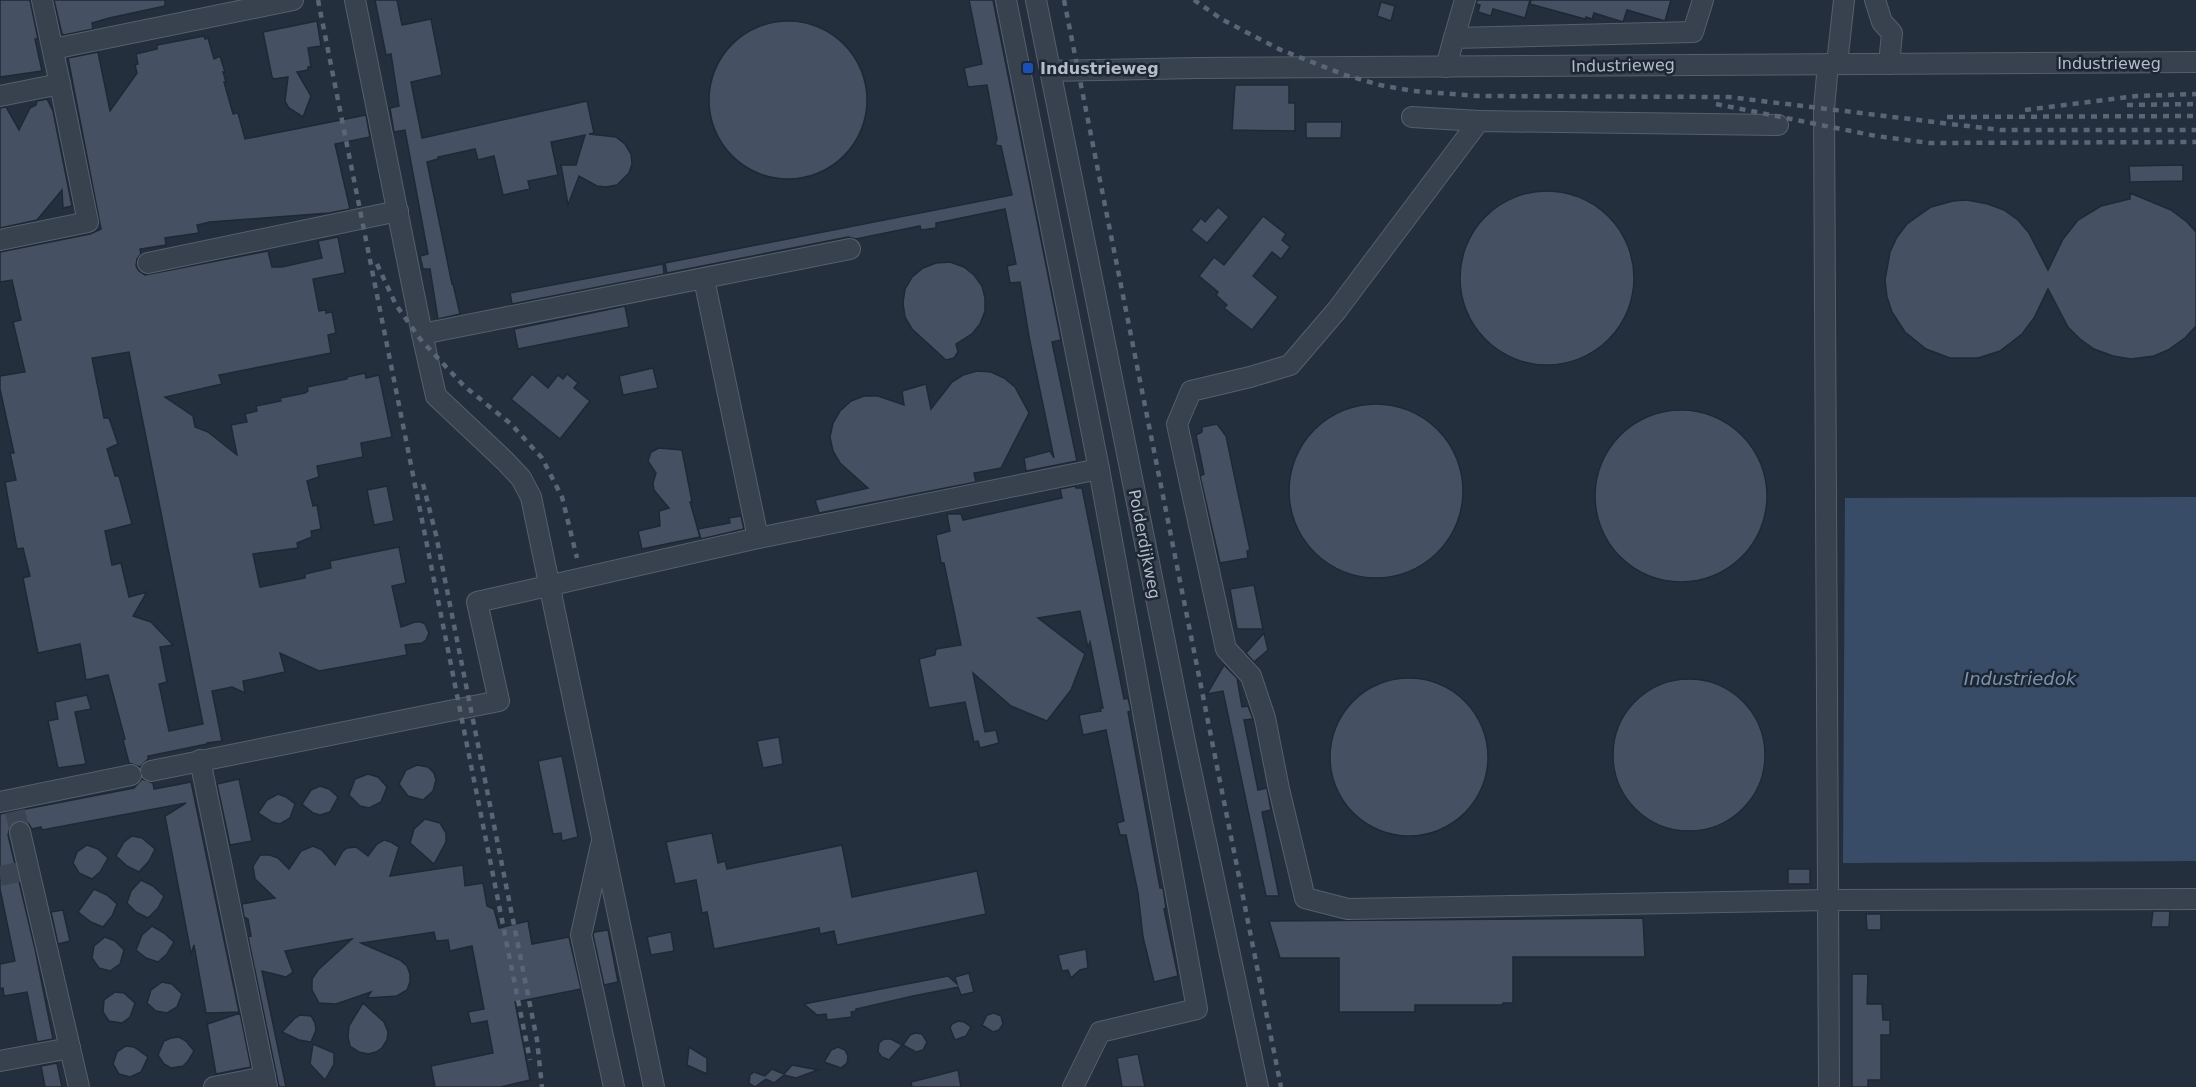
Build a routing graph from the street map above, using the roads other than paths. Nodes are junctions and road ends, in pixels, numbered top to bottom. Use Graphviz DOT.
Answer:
graph roads {
  1 [pos="42,0"];
  2 [pos="293,0"];
  3 [pos="355,0"];
  4 [pos="1006,0"];
  5 [pos="1035,0"];
  6 [pos="1465,0"];
  7 [pos="1703,0"];
  8 [pos="1844,0"];
  9 [pos="1875,0"];
  10 [pos="1454,38"];
  11 [pos="53,49"];
  12 [pos="2196,62"];
  13 [pos="1833,64"];
  14 [pos="1889,64"];
  15 [pos="1446,67"];
  16 [pos="1050,71"];
  17 [pos="60,84"];
  18 [pos="0,96"];
  19 [pos="1412,117"];
  20 [pos="1479,121"];
  21 [pos="1778,125"];
  22 [pos="398,211"];
  23 [pos="0,240"];
  24 [pos="850,249"];
  25 [pos="148,263"];
  26 [pos="704,279"];
  27 [pos="422,334"];
  28 [pos="1099,469"];
  29 [pos="758,538"];
  30 [pos="550,585"];
  31 [pos="200,760"];
  32 [pos="151,771"];
  33 [pos="131,775"];
  34 [pos="9,804"];
  35 [pos="20,832"];
  36 [pos="602,837"];
  37 [pos="2196,899"];
  38 [pos="1828,900"];
  39 [pos="70,1048"];
  40 [pos="0,1061"];
  41 [pos="266,1082"];
  42 [pos="79,1087"];
  43 [pos="214,1087"];
  44 [pos="614,1087"];
  45 [pos="654,1087"];
  46 [pos="1073,1087"];
  47 [pos="1258,1087"];
  48 [pos="1829,1087"];
  1 -- 11 [label="street"];
  2 -- 11 [label="street"];
  3 -- 22 [label="street"];
  4 -- 28 [label="street"];
  5 -- 16 [label="street, Polderdijkweg"];
  6 -- 10 [label="street"];
  7 -- 10 [label="street"];
  8 -- 13 [label="street"];
  9 -- 14 [label="street"];
  10 -- 15 [label="street"];
  11 -- 17 [label="street"];
  12 -- 14 [label="street, Industrieweg"];
  13 -- 14 [label="street, Industrieweg"];
  13 -- 15 [label="street, Industrieweg"];
  13 -- 38 [label="street"];
  15 -- 16 [label="street, Industrieweg"];
  16 -- 47 [label="street, Polderdijkweg"];
  17 -- 18 [label="street"];
  17 -- 23 [label="street"];
  19 -- 20 [label="street"];
  20 -- 21 [label="street"];
  20 -- 38 [label="street"];
  22 -- 25 [label="street"];
  22 -- 27 [label="street"];
  24 -- 26 [label="street"];
  26 -- 27 [label="street"];
  26 -- 29 [label="street"];
  27 -- 30 [label="street"];
  28 -- 29 [label="street"];
  28 -- 46 [label="street"];
  29 -- 30 [label="street"];
  30 -- 31 [label="street"];
  30 -- 36 [label="street"];
  31 -- 32 [label="street"];
  31 -- 41 [label="street"];
  33 -- 34 [label="street"];
  35 -- 39 [label="street"];
  36 -- 44 [label="street"];
  36 -- 45 [label="street"];
  37 -- 38 [label="street"];
  38 -- 48 [label="street"];
  39 -- 40 [label="street"];
  39 -- 42 [label="street"];
  41 -- 43 [label="street"];
}
